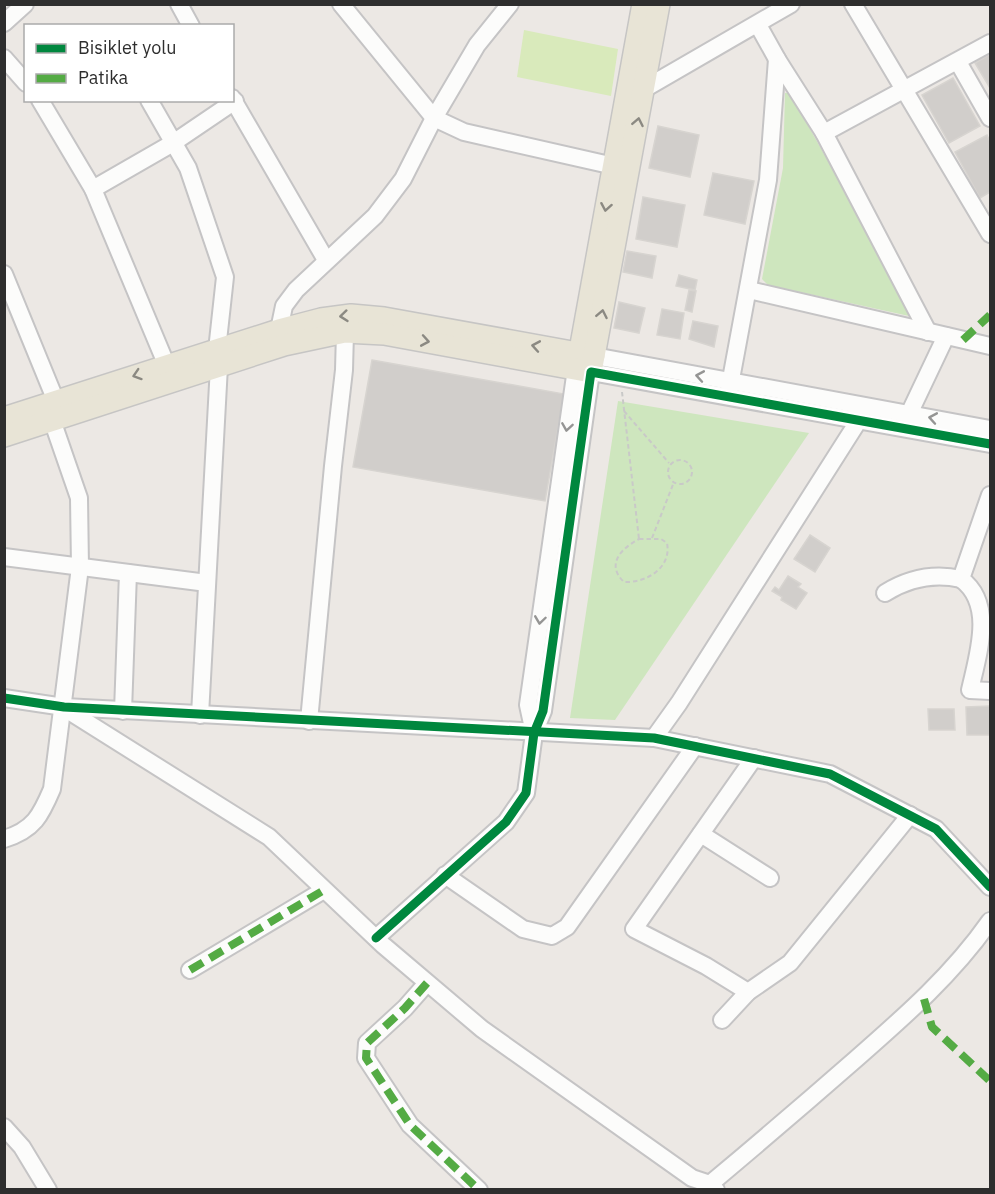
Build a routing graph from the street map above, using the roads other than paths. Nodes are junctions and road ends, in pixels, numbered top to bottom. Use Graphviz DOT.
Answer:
graph roads {
  1 [pos="179,4"];
  2 [pos="341,4"];
  3 [pos="510,4"];
  4 [pos="643,4"];
  5 [pos="659,4"];
  6 [pos="791,4"];
  7 [pos="853,4"];
  8 [pos="23,5"];
  9 [pos="4,23"];
  10 [pos="190,24"];
  11 [pos="758,25"];
  12 [pos="990,43"];
  13 [pos="4,57"];
  14 [pos="777,59"];
  15 [pos="958,62"];
  16 [pos="24,81"];
  17 [pos="903,91"];
  18 [pos="635,92"];
  19 [pos="234,101"];
  20 [pos="43,102"];
  21 [pos="149,102"];
  22 [pos="229,102"];
  23 [pos="434,118"];
  24 [pos="990,118"];
  25 [pos="824,133"];
  26 [pos="173,143"];
  27 [pos="614,166"];
  28 [pos="93,189"];
  29 [pos="990,234"];
  30 [pos="326,260"];
  31 [pos="4,274"];
  32 [pos="749,290"];
  33 [pos="345,332"];
  34 [pos="928,332"];
  35 [pos="946,336"];
  36 [pos="281,338"];
  37 [pos="990,346"];
  38 [pos="218,358"];
  39 [pos="585,363"];
  40 [pos="167,366"];
  41 [pos="729,389"];
  42 [pos="860,412"];
  43 [pos="57,413"];
  44 [pos="909,414"];
  45 [pos="4,418"];
  46 [pos="990,429"];
  47 [pos="4,436"];
  48 [pos="990,444"];
  49 [pos="990,495"];
  50 [pos="4,557"];
  51 [pos="80,567"];
  52 [pos="128,573"];
  53 [pos="962,579"];
  54 [pos="207,583"];
  55 [pos="885,592"];
  56 [pos="990,691"];
  57 [pos="4,698"];
  58 [pos="64,707"];
  59 [pos="123,711"];
  60 [pos="200,715"];
  61 [pos="309,721"];
  62 [pos="534,733"];
  63 [pos="654,738"];
  64 [pos="695,746"];
  65 [pos="754,758"];
  66 [pos="910,815"];
  67 [pos="701,834"];
  68 [pos="4,839"];
  69 [pos="445,875"];
  70 [pos="770,878"];
  71 [pos="990,887"];
  72 [pos="324,890"];
  73 [pos="990,921"];
  74 [pos="376,938"];
  75 [pos="190,970"];
  76 [pos="427,983"];
  77 [pos="748,992"];
  78 [pos="722,1020"];
  79 [pos="4,1127"];
  80 [pos="688,1184"];
  81 [pos="713,1186"];
  82 [pos="48,1190"];
  83 [pos="479,1190"];
  1 -- 10 [label="street"];
  2 -- 23 [label="street"];
  3 -- 23 [label="street"];
  4 -- 18 [label="main road"];
  5 -- 18 [label="main road"];
  6 -- 11 [label="street"];
  7 -- 17 [label="street"];
  8 -- 9 [label="street"];
  11 -- 14 [label="street"];
  11 -- 18 [label="street"];
  12 -- 15 [label="street"];
  13 -- 16 [label="street"];
  14 -- 25 [label="street"];
  14 -- 32 [label="street"];
  15 -- 17 [label="street"];
  15 -- 24 [label="street"];
  17 -- 25 [label="street"];
  17 -- 29 [label="street"];
  18 -- 27 [label="main road"];
  39 -- 18 [label="main road, one-way"];
  19 -- 30 [label="street"];
  20 -- 28 [label="street"];
  21 -- 26 [label="street"];
  22 -- 26 [label="street"];
  23 -- 27 [label="street"];
  23 -- 30 [label="street"];
  25 -- 34 [label="street"];
  26 -- 28 [label="street"];
  26 -- 38 [label="street"];
  27 -- 39 [label="main road, one-way"];
  28 -- 40 [label="street"];
  30 -- 36 [label="street"];
  31 -- 43 [label="street"];
  32 -- 34 [label="street"];
  32 -- 41 [label="street"];
  33 -- 36 [label="main road"];
  33 -- 39 [label="main road, one-way"];
  33 -- 61 [label="street"];
  34 -- 35 [label="street"];
  35 -- 37 [label="street"];
  35 -- 44 [label="street"];
  36 -- 38 [label="main road"];
  39 -- 36 [label="main road, one-way"];
  38 -- 40 [label="main road"];
  38 -- 43 [label="main road"];
  38 -- 54 [label="street"];
  41 -- 39 [label="street, one-way"];
  39 -- 41 [label="street"];
  39 -- 62 [label="street"];
  40 -- 43 [label="main road, one-way"];
  41 -- 42 [label="street"];
  42 -- 44 [label="street"];
  42 -- 48 [label="street"];
  42 -- 63 [label="street"];
  43 -- 45 [label="main road"];
  43 -- 47 [label="main road"];
  43 -- 51 [label="street"];
  46 -- 44 [label="street, one-way"];
  49 -- 53 [label="street"];
  50 -- 51 [label="street"];
  51 -- 52 [label="street"];
  51 -- 58 [label="street"];
  52 -- 54 [label="street"];
  52 -- 59 [label="street"];
  53 -- 55 [label="street"];
  53 -- 56 [label="street"];
  54 -- 60 [label="street"];
  57 -- 58 [label="street"];
  58 -- 59 [label="street"];
  58 -- 68 [label="street"];
  58 -- 72 [label="street"];
  59 -- 60 [label="street"];
  60 -- 61 [label="street"];
  61 -- 62 [label="street"];
  62 -- 63 [label="street"];
  62 -- 69 [label="street"];
  63 -- 64 [label="street"];
  64 -- 65 [label="street"];
  64 -- 69 [label="street"];
  65 -- 66 [label="street"];
  65 -- 67 [label="street"];
  66 -- 71 [label="street"];
  66 -- 77 [label="street"];
  67 -- 70 [label="street"];
  67 -- 77 [label="street"];
  69 -- 74 [label="street"];
  72 -- 74 [label="street"];
  72 -- 75 [label="street"];
  73 -- 81 [label="street"];
  74 -- 76 [label="street"];
  76 -- 80 [label="street"];
  76 -- 83 [label="street"];
  77 -- 78 [label="street"];
  79 -- 82 [label="street"];
  80 -- 81 [label="street"];
}
